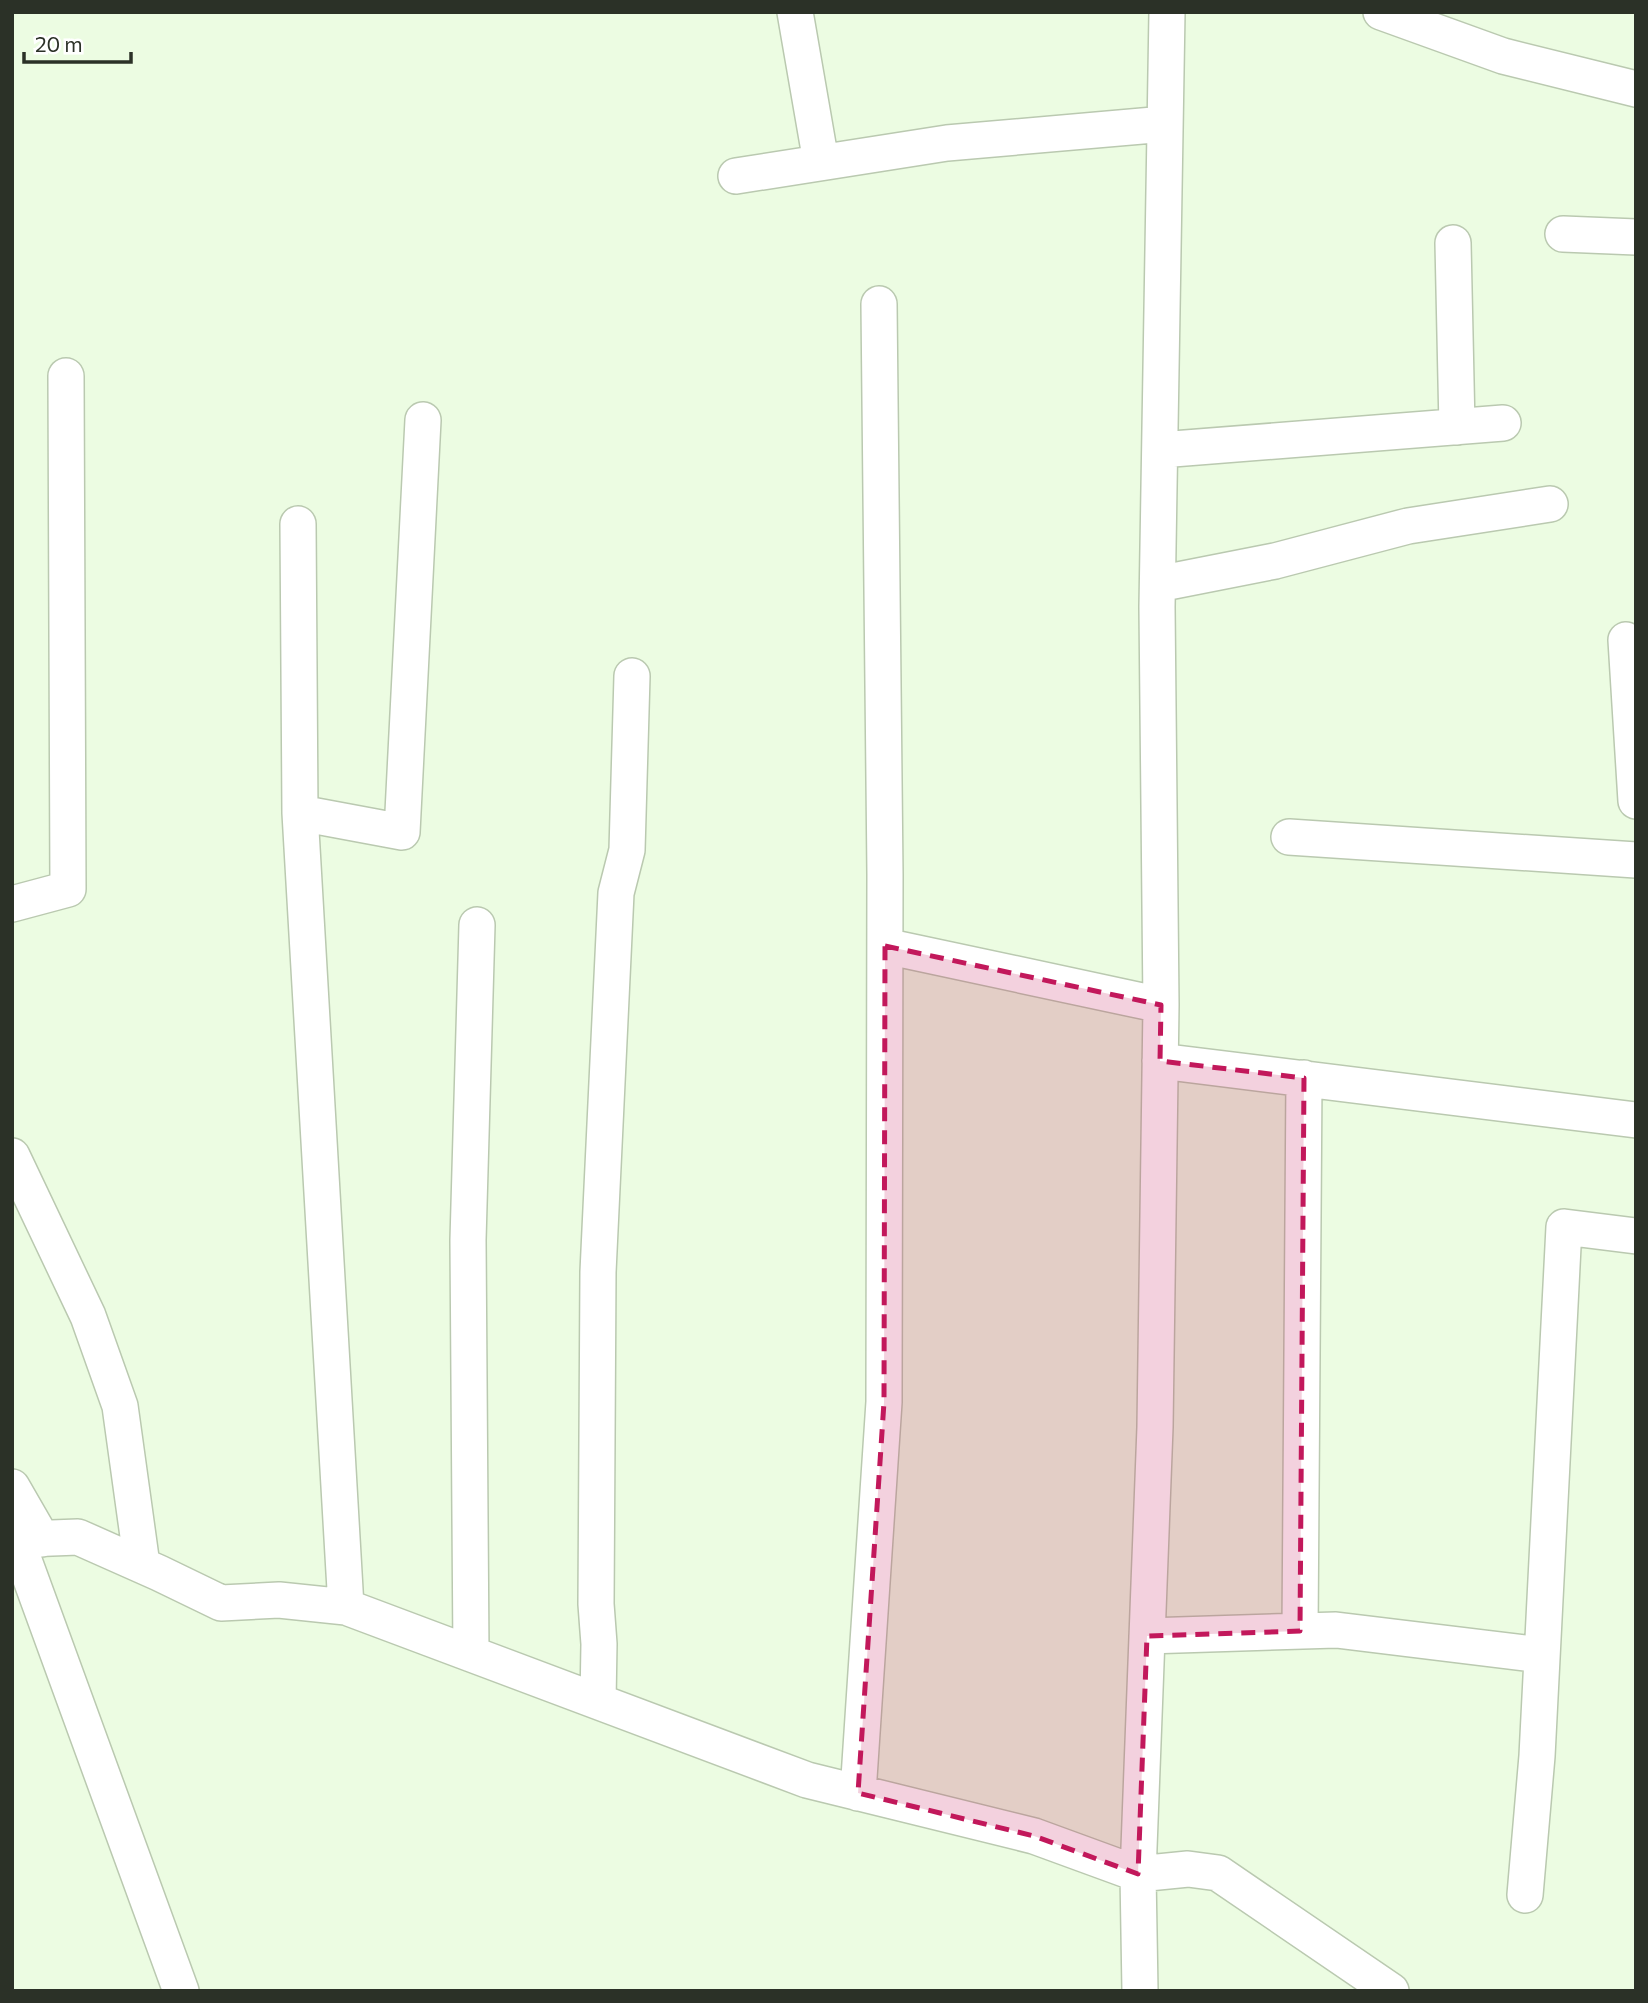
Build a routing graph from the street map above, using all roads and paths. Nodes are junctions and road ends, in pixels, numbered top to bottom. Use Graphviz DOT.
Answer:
graph roads {
  1 [pos="795,12"];
  2 [pos="1167,12"];
  3 [pos="1381,12"];
  4 [pos="1636,89"];
  5 [pos="1165,124"];
  6 [pos="821,163"];
  7 [pos="736,176"];
  8 [pos="1563,234"];
  9 [pos="1636,237"];
  10 [pos="1453,243"];
  11 [pos="879,304"];
  12 [pos="66,376"];
  13 [pos="423,420"];
  14 [pos="1503,423"];
  15 [pos="1457,427"];
  16 [pos="1160,450"];
  17 [pos="1550,504"];
  18 [pos="298,524"];
  19 [pos="1158,584"];
  20 [pos="1626,640"];
  21 [pos="632,676"];
  22 [pos="1636,802"];
  23 [pos="300,813"];
  24 [pos="1289,837"];
  25 [pos="1636,860"];
  26 [pos="12,904"];
  27 [pos="477,925"];
  28 [pos="885,946"];
  29 [pos="1161,1005"];
  30 [pos="1160,1061"];
  31 [pos="1304,1078"];
  32 [pos="1636,1120"];
  33 [pos="12,1156"];
  34 [pos="1636,1236"];
  35 [pos="12,1488"];
  36 [pos="24,1543"];
  37 [pos="142,1565"];
  38 [pos="346,1607"];
  39 [pos="1300,1631"];
  40 [pos="1147,1636"];
  41 [pos="471,1654"];
  42 [pos="1542,1654"];
  43 [pos="598,1701"];
  44 [pos="858,1793"];
  45 [pos="1138,1874"];
  46 [pos="1525,1895"];
  47 [pos="181,1991"];
  48 [pos="1140,1991"];
  49 [pos="1391,1991"];
  1 -- 6 [label="street"];
  2 -- 5 [label="street"];
  3 -- 4 [label="street"];
  5 -- 6 [label="street"];
  5 -- 16 [label="street"];
  6 -- 7 [label="street"];
  8 -- 9 [label="street"];
  10 -- 15 [label="street"];
  11 -- 28 [label="street"];
  12 -- 26 [label="street"];
  13 -- 23 [label="street"];
  14 -- 15 [label="street"];
  15 -- 16 [label="street"];
  16 -- 19 [label="street"];
  17 -- 19 [label="street"];
  18 -- 23 [label="street"];
  19 -- 29 [label="street"];
  20 -- 22 [label="street"];
  21 -- 43 [label="street"];
  23 -- 38 [label="street"];
  24 -- 25 [label="street"];
  27 -- 41 [label="street"];
  28 -- 29 [label="street"];
  28 -- 44 [label="street"];
  29 -- 30 [label="street"];
  30 -- 31 [label="street"];
  30 -- 40 [label="street"];
  31 -- 32 [label="street"];
  31 -- 39 [label="street"];
  33 -- 37 [label="street"];
  34 -- 42 [label="street"];
  35 -- 36 [label="street"];
  36 -- 37 [label="street"];
  36 -- 47 [label="street"];
  37 -- 38 [label="street"];
  38 -- 41 [label="street"];
  39 -- 40 [label="street"];
  39 -- 42 [label="street"];
  40 -- 45 [label="street"];
  41 -- 43 [label="street"];
  42 -- 46 [label="street"];
  43 -- 44 [label="street"];
  44 -- 45 [label="street"];
  45 -- 48 [label="street"];
  45 -- 49 [label="street"];
}
